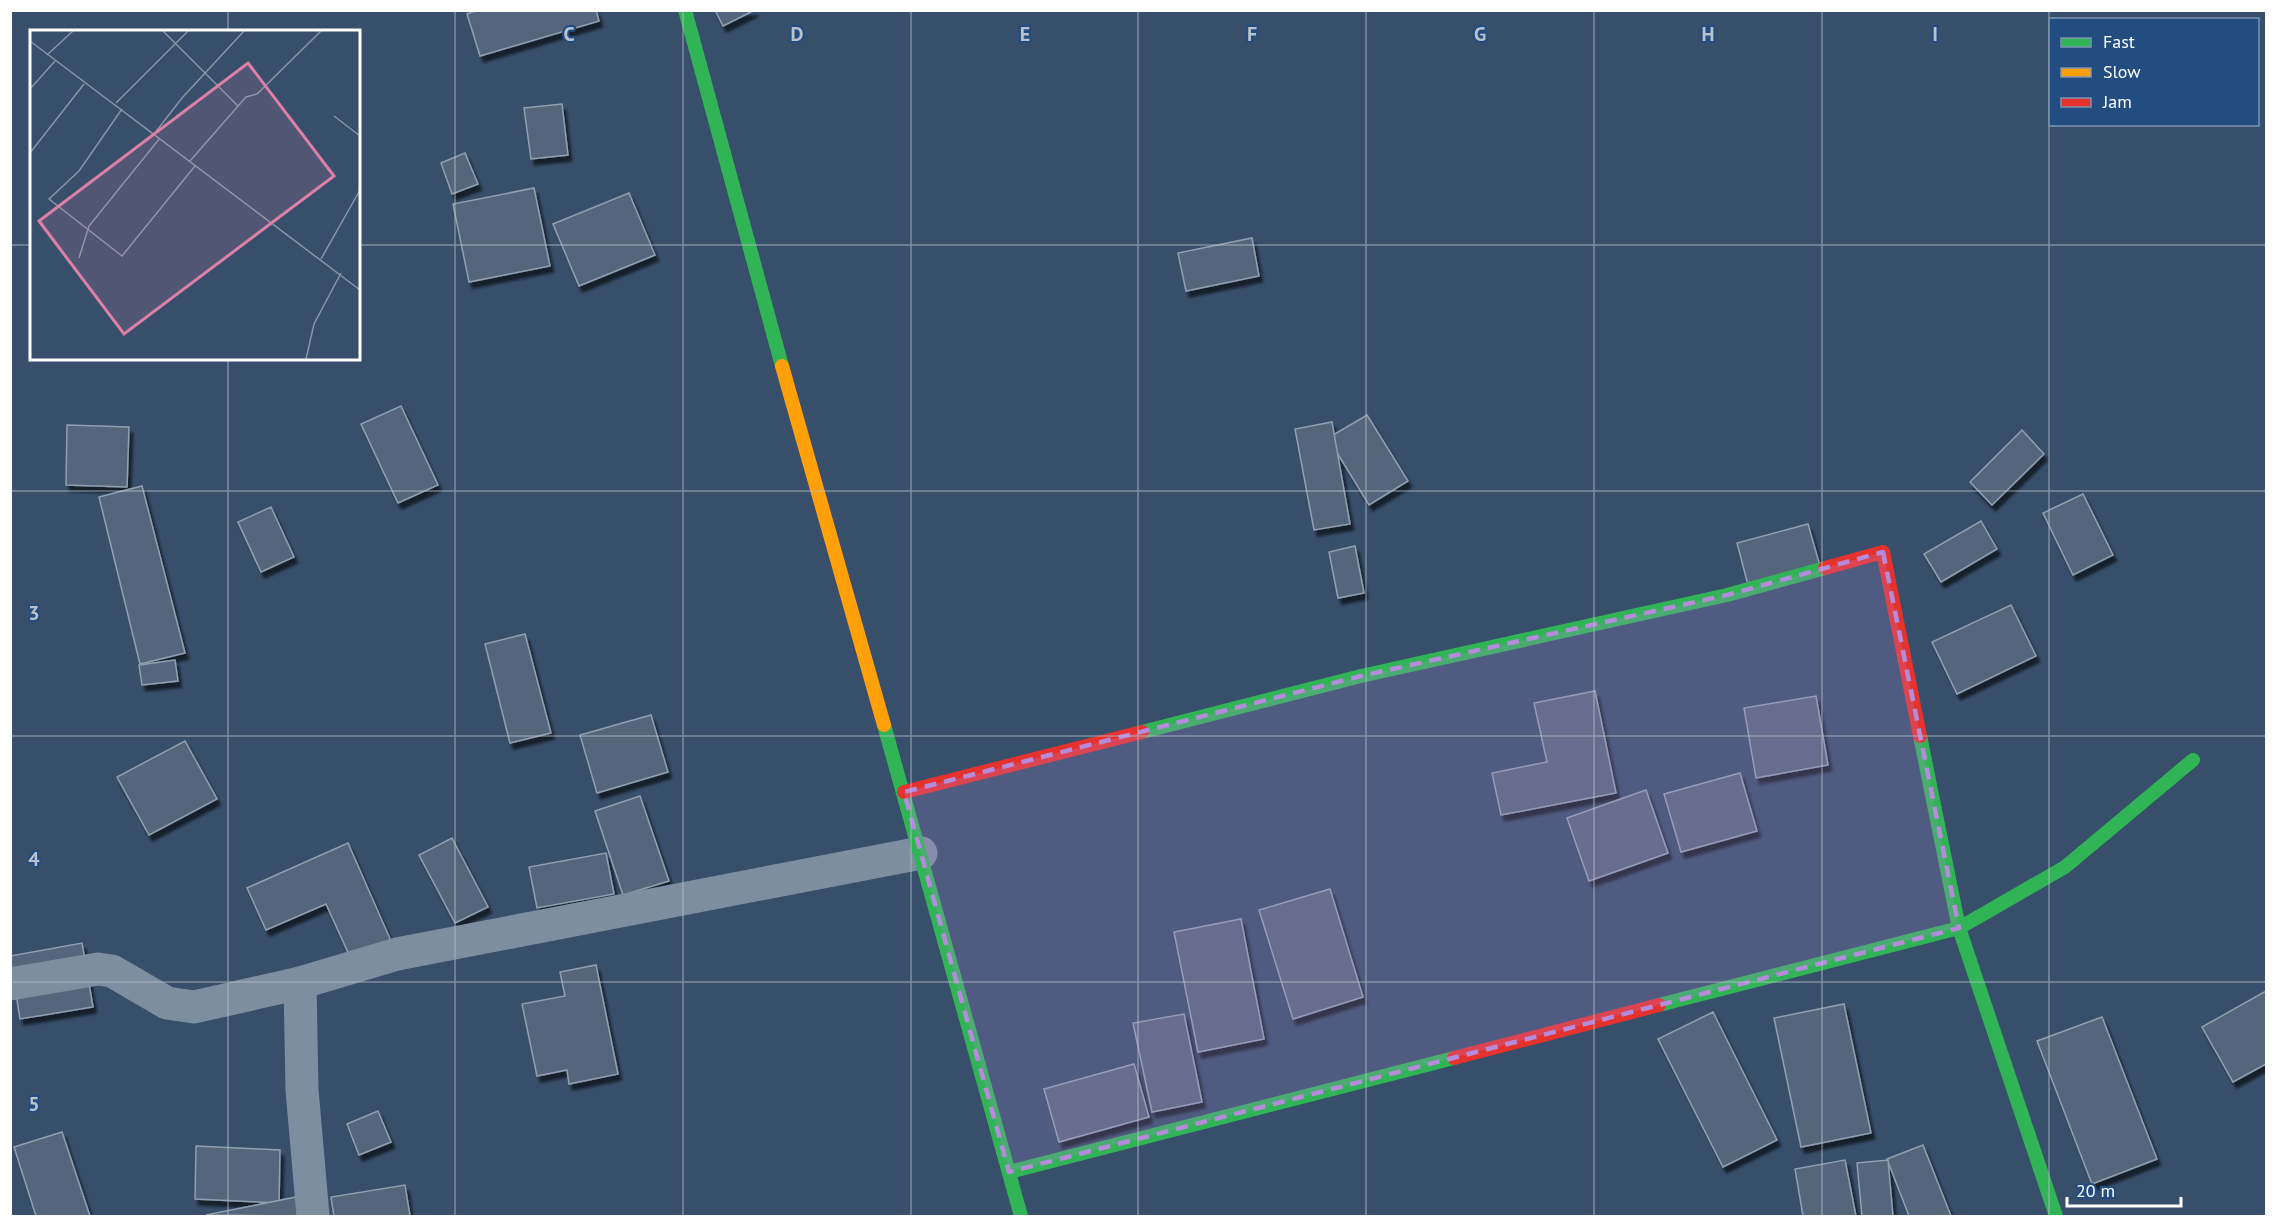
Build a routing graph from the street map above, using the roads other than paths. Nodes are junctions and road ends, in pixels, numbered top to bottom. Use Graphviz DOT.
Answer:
graph roads {
  1 [pos="685,10"];
  2 [pos="2193,760"];
  3 [pos="904,792"];
  4 [pos="921,853"];
  5 [pos="1959,928"];
  6 [pos="300,983"];
  7 [pos="10,984"];
  8 [pos="1009,1172"];
  9 [pos="313,1216"];
  10 [pos="1021,1216"];
  11 [pos="2056,1216"];
  1 -- 3 [label="street"];
  2 -- 5 [label="street"];
  3 -- 4 [label="street"];
  3 -- 5 [label="street"];
  4 -- 6 [label="street"];
  4 -- 8 [label="street"];
  5 -- 8 [label="street"];
  5 -- 11 [label="street"];
  6 -- 7 [label="street"];
  6 -- 9 [label="street"];
  8 -- 10 [label="street"];
}
